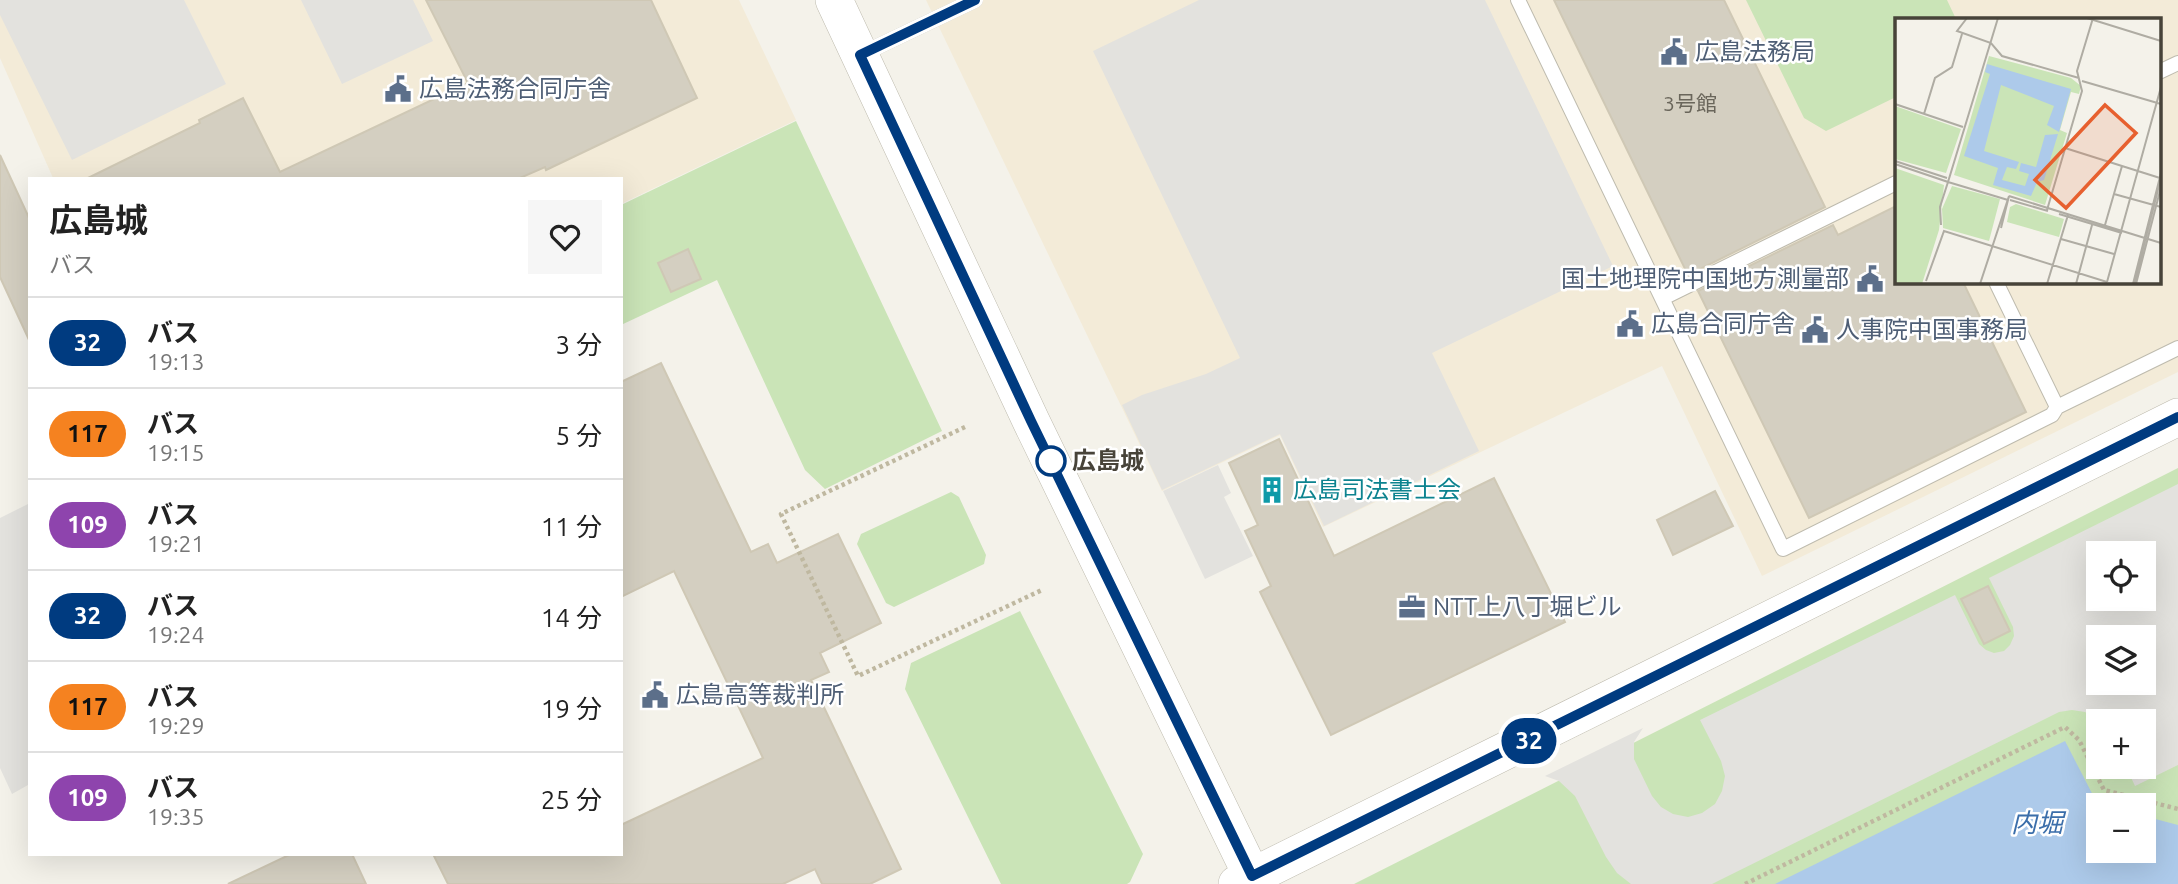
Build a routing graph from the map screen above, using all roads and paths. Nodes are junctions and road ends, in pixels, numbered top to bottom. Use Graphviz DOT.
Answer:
graph roads {
  1 [pos="834,0"];
  2 [pos="975,0"];
  3 [pos="1518,0"];
  4 [pos="860,55"];
  5 [pos="2178,62"];
  6 [pos="2160,71"];
  7 [pos="1895,183"];
  8 [pos="1997,284"];
  9 [pos="1663,298"];
  10 [pos="2178,348"];
  11 [pos="2057,407"];
  12 [pos="2178,417"];
  13 [pos="965,427"];
  14 [pos="1042,590"];
  15 [pos="2178,809"];
  16 [pos="1245,880"];
  17 [pos="1745,884"];
  1 -- 4 [label="street"];
  2 -- 4 [label="lane"];
  3 -- 9 [label="lane"];
  4 -- 16 [label="street"];
  5 -- 6 [label="lane"];
  7 -- 9 [label="lane"];
  8 -- 11 [label="lane"];
  9 -- 11 [label="lane"];
  10 -- 11 [label="lane"];
  12 -- 16 [label="street"];
  13 -- 14 [label="path"];
  15 -- 17 [label="path"];
}
